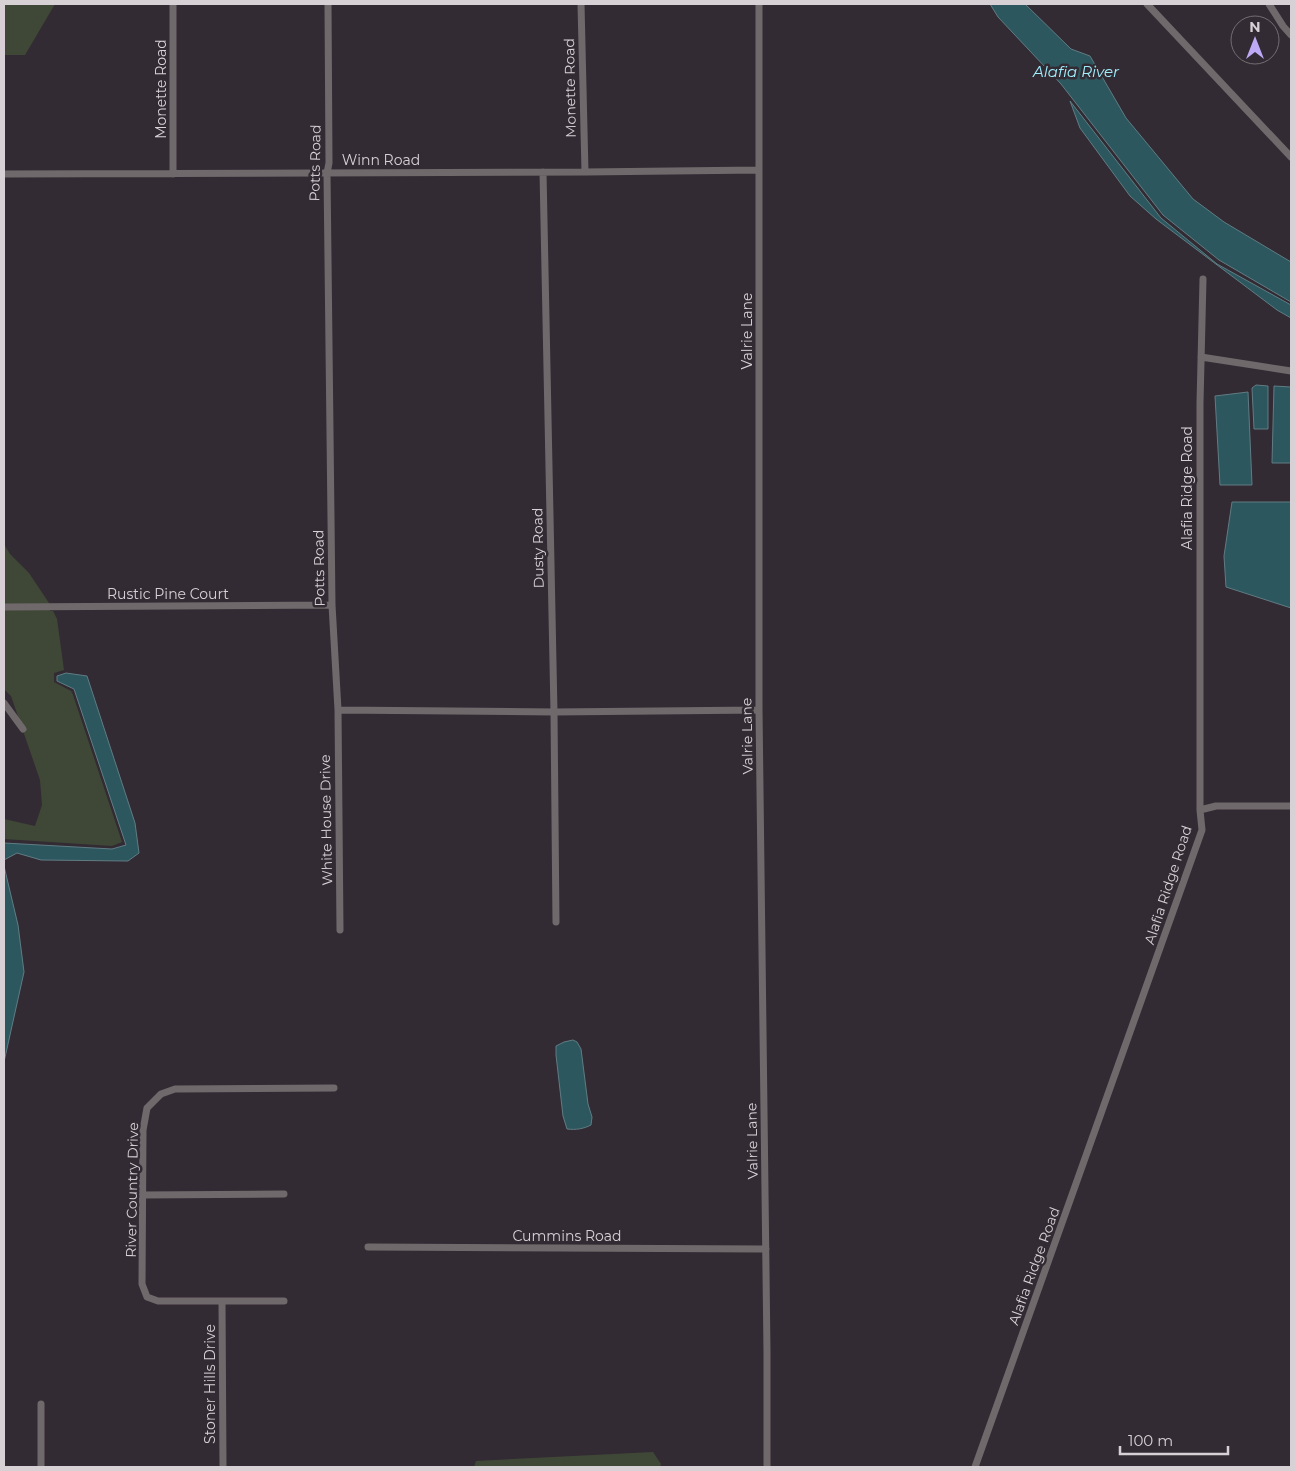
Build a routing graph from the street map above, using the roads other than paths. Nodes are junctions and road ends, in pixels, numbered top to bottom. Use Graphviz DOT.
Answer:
graph roads {
  1 [pos="174,4"];
  2 [pos="328,4"];
  3 [pos="581,4"];
  4 [pos="759,4"];
  5 [pos="1147,4"];
  6 [pos="1269,4"];
  7 [pos="1291,35"];
  8 [pos="1291,157"];
  9 [pos="759,170"];
  10 [pos="543,172"];
  11 [pos="585,172"];
  12 [pos="326,173"];
  13 [pos="4,174"];
  14 [pos="173,174"];
  15 [pos="1203,279"];
  16 [pos="1201,357"];
  17 [pos="1291,370"];
  18 [pos="332,605"];
  19 [pos="4,606"];
  20 [pos="4,703"];
  21 [pos="338,710"];
  22 [pos="759,710"];
  23 [pos="554,712"];
  24 [pos="23,729"];
  25 [pos="1291,806"];
  26 [pos="1200,810"];
  27 [pos="556,922"];
  28 [pos="340,930"];
  29 [pos="334,1088"];
  30 [pos="284,1194"];
  31 [pos="142,1195"];
  32 [pos="368,1247"];
  33 [pos="766,1250"];
  34 [pos="222,1301"];
  35 [pos="284,1301"];
  36 [pos="41,1404"];
  37 [pos="41,1467"];
  38 [pos="222,1467"];
  39 [pos="767,1467"];
  40 [pos="975,1467"];
  1 -- 14 [label="street, Monette Road"];
  2 -- 12 [label="street, Potts Road"];
  3 -- 11 [label="street, Monette Road"];
  4 -- 9 [label="street, Valrie Lane"];
  5 -- 8 [label="street"];
  6 -- 7 [label="street"];
  9 -- 11 [label="street, Winn Road"];
  9 -- 22 [label="street, Valrie Lane"];
  10 -- 11 [label="street, Winn Road"];
  10 -- 12 [label="street, Winn Road"];
  10 -- 23 [label="street, Dusty Road"];
  12 -- 14 [label="street, Winn Road"];
  12 -- 18 [label="street, Potts Road"];
  13 -- 14 [label="street, Winn Road"];
  15 -- 16 [label="street, Alafia Ridge Road"];
  16 -- 17 [label="street"];
  16 -- 26 [label="street, Alafia Ridge Road"];
  18 -- 19 [label="street, Rustic Pine Court"];
  18 -- 21 [label="street, Potts Road"];
  20 -- 24 [label="street"];
  21 -- 23 [label="street"];
  21 -- 28 [label="street, White House Drive"];
  22 -- 23 [label="street"];
  22 -- 33 [label="street, Valrie Lane"];
  23 -- 27 [label="street, Dusty Road"];
  25 -- 26 [label="street"];
  26 -- 40 [label="street, Alafia Ridge Road"];
  29 -- 31 [label="street, River Country Drive"];
  30 -- 31 [label="street"];
  31 -- 34 [label="street, River Country Drive"];
  32 -- 33 [label="street, Cummins Road"];
  33 -- 39 [label="street, Valrie Lane"];
  34 -- 35 [label="street, River Country Drive"];
  34 -- 38 [label="street, Stoner Hills Drive"];
  36 -- 37 [label="street"];
}
